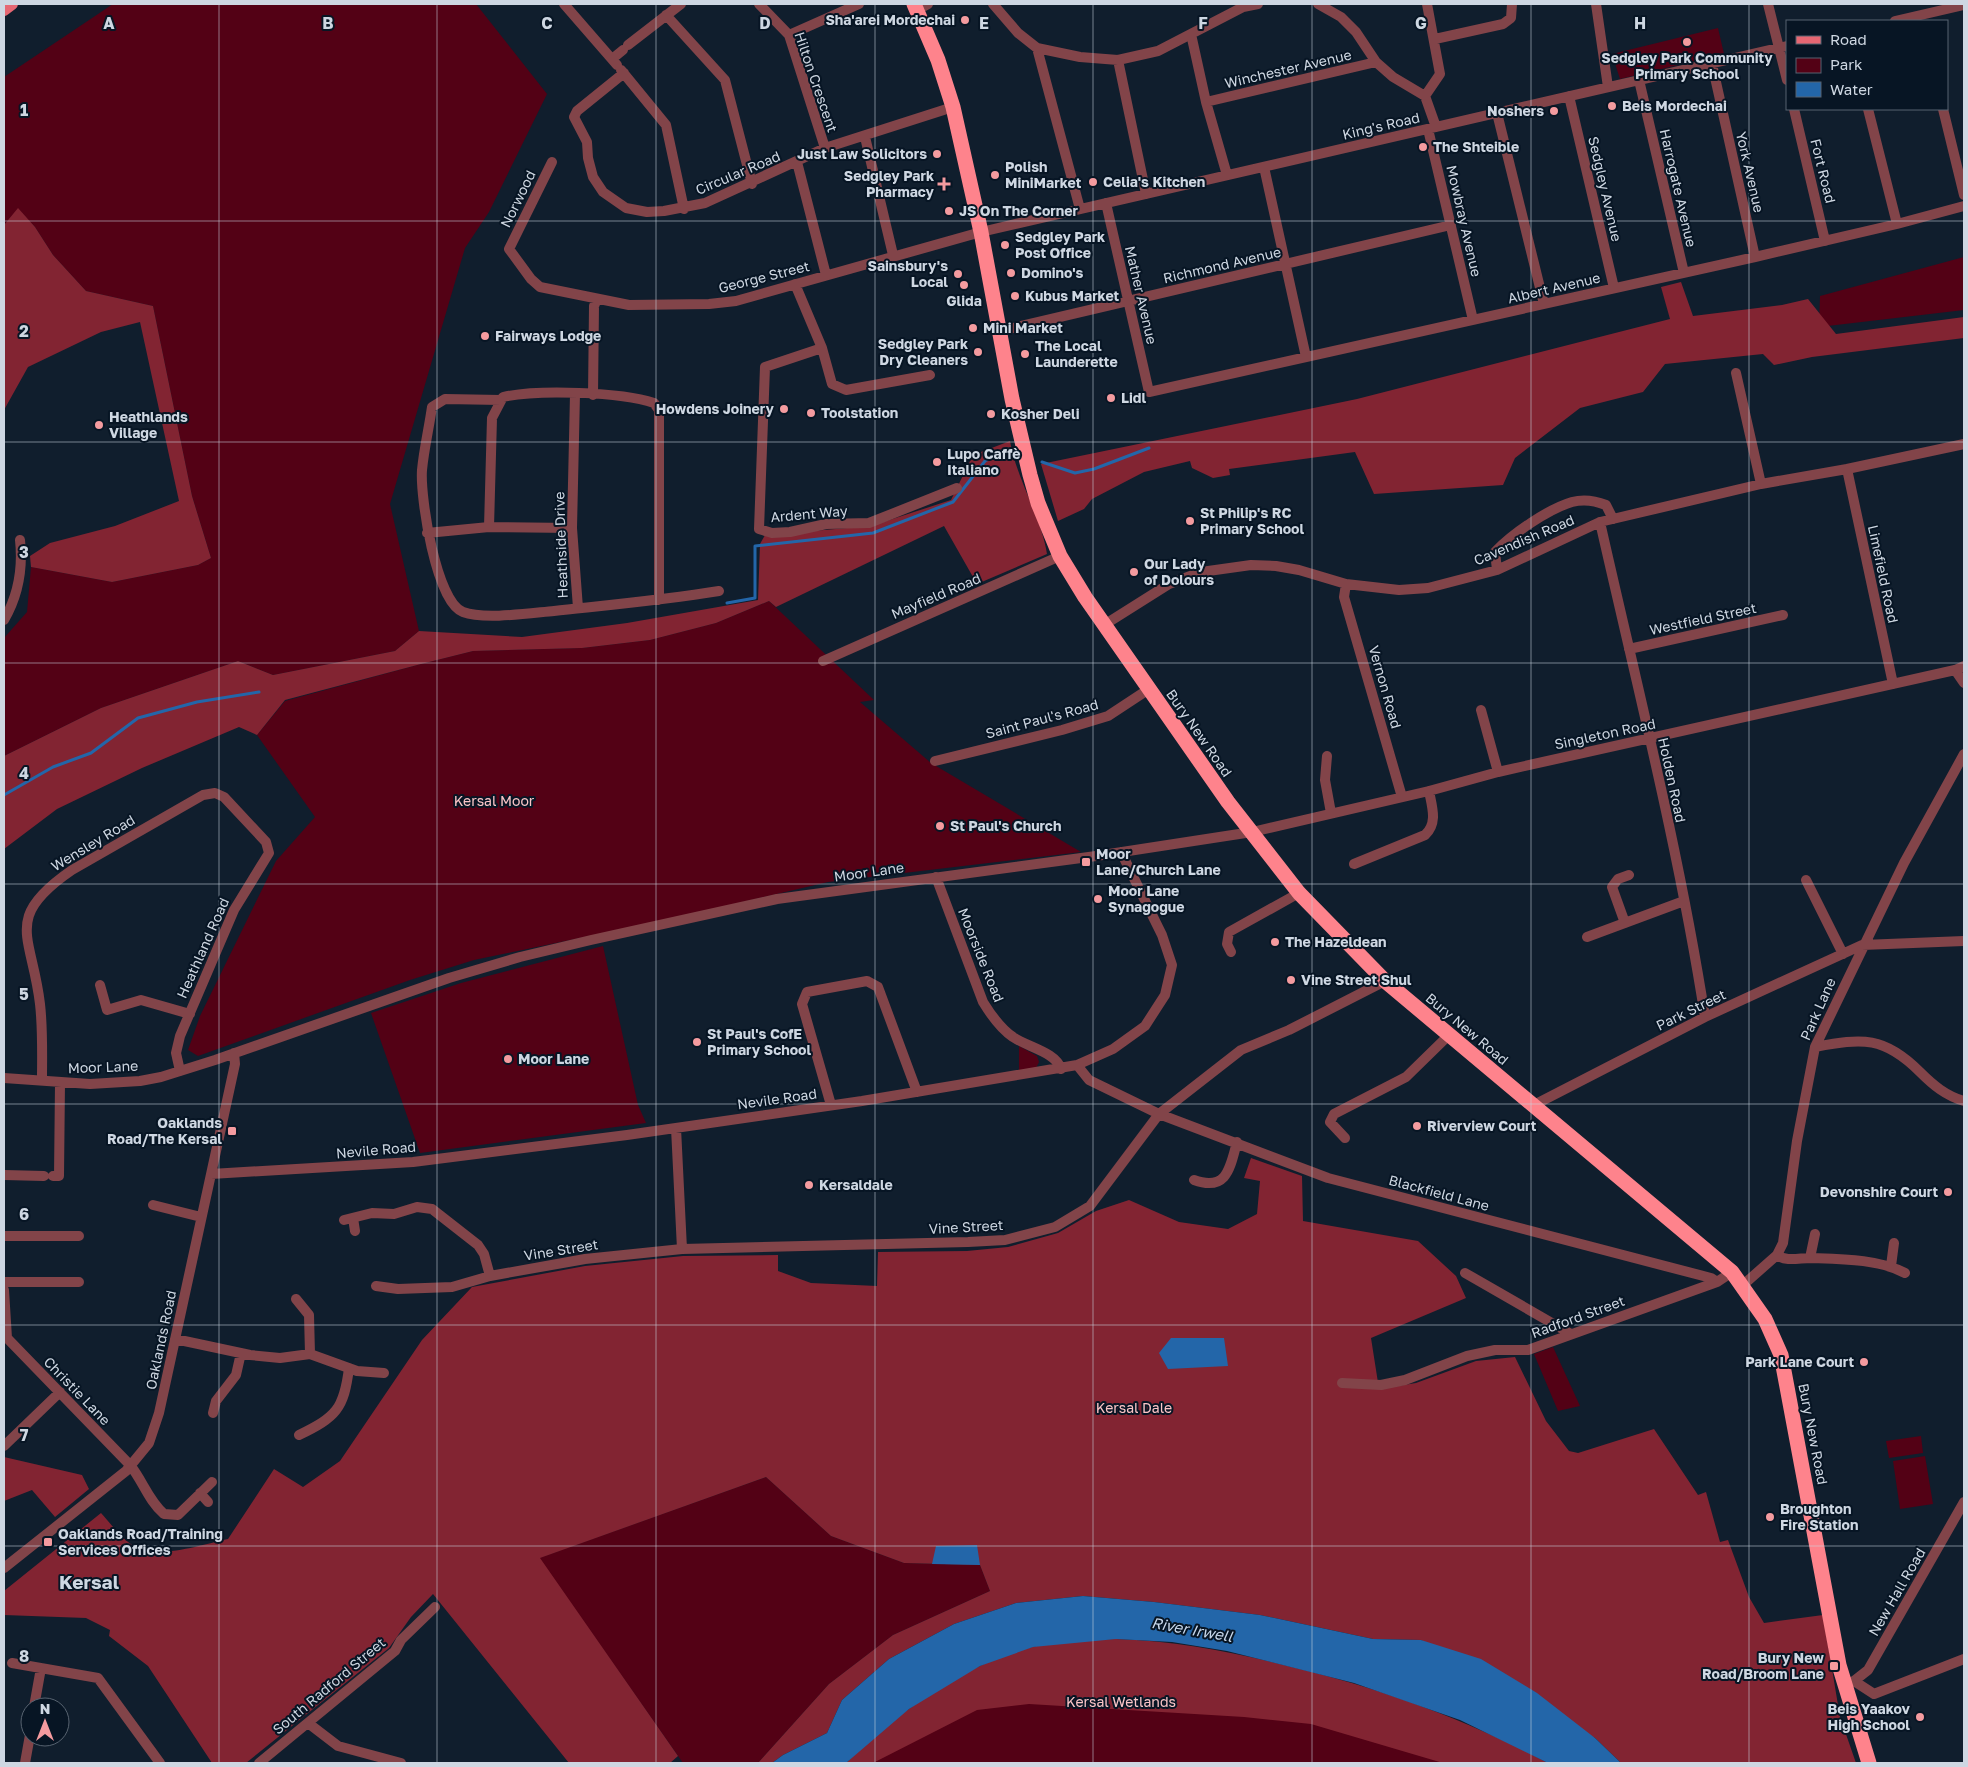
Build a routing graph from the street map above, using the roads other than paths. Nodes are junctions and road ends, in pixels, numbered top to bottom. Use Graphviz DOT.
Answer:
graph roads {
  1 [pos="12,4"];
  2 [pos="564,4"];
  3 [pos="681,4"];
  4 [pos="759,4"];
  5 [pos="859,4"];
  6 [pos="993,4"];
  7 [pos="1258,4"];
  8 [pos="1318,4"];
  9 [pos="1427,4"];
  10 [pos="1512,4"];
  11 [pos="1596,4"];
  12 [pos="1768,4"];
  13 [pos="920,6"];
  14 [pos="1964,6"];
  15 [pos="1331,7"];
  16 [pos="4,10"];
  17 [pos="666,15"];
  18 [pos="1921,18"];
  19 [pos="1904,20"];
  20 [pos="1191,34"];
  21 [pos="788,35"];
  22 [pos="1435,39"];
  23 [pos="1783,47"];
  24 [pos="1036,48"];
  25 [pos="1118,60"];
  26 [pos="1376,62"];
  27 [pos="1712,64"];
  28 [pos="618,67"];
  29 [pos="1786,72"];
  30 [pos="1639,80"];
  31 [pos="1608,87"];
  32 [pos="1425,96"];
  33 [pos="1569,96"];
  34 [pos="1206,102"];
  35 [pos="953,107"];
  36 [pos="1794,110"];
  37 [pos="1868,110"];
  38 [pos="1943,110"];
  39 [pos="1497,113"];
  40 [pos="1432,128"];
  41 [pos="865,137"];
  42 [pos="825,148"];
  43 [pos="552,162"];
  44 [pos="797,162"];
  45 [pos="1264,167"];
  46 [pos="1227,175"];
  47 [pos="752,184"];
  48 [pos="1146,194"];
  49 [pos="1964,195"];
  50 [pos="1106,203"];
  51 [pos="1964,206"];
  52 [pos="684,209"];
  53 [pos="1080,209"];
  54 [pos="1897,224"];
  55 [pos="1451,225"];
  56 [pos="981,232"];
  57 [pos="1825,241"];
  58 [pos="509,248"];
  59 [pos="893,255"];
  60 [pos="1755,257"];
  61 [pos="1286,264"];
  62 [pos="1684,272"];
  63 [pos="826,275"];
  64 [pos="795,284"];
  65 [pos="1614,288"];
  66 [pos="597,299"];
  67 [pos="1128,301"];
  68 [pos="1544,304"];
  69 [pos="1473,320"];
  70 [pos="1000,332"];
  71 [pos="822,348"];
  72 [pos="1306,357"];
  73 [pos="1736,373"];
  74 [pos="930,375"];
  75 [pos="1149,392"];
  76 [pos="575,394"];
  77 [pos="593,395"];
  78 [pos="502,400"];
  79 [pos="1964,444"];
  80 [pos="1847,469"];
  81 [pos="1761,484"];
  82 [pos="957,488"];
  83 [pos="1613,519"];
  84 [pos="1600,522"];
  85 [pos="489,527"];
  86 [pos="572,528"];
  87 [pos="427,533"];
  88 [pos="20,540"];
  89 [pos="1060,556"];
  90 [pos="1497,570"];
  91 [pos="1346,584"];
  92 [pos="719,592"];
  93 [pos="659,600"];
  94 [pos="578,608"];
  95 [pos="1783,615"];
  96 [pos="4,620"];
  97 [pos="1104,625"];
  98 [pos="1629,649"];
  99 [pos="823,661"];
  100 [pos="1960,668"];
  101 [pos="1893,684"];
  102 [pos="1964,684"];
  103 [pos="1149,689"];
  104 [pos="1481,710"];
  105 [pos="1649,739"];
  106 [pos="1964,754"];
  107 [pos="1327,756"];
  108 [pos="935,761"];
  109 [pos="1498,772"];
  110 [pos="1430,791"];
  111 [pos="1402,797"];
  112 [pos="1331,812"];
  113 [pos="1252,832"];
  114 [pos="266,842"];
  115 [pos="1121,852"];
  116 [pos="1354,864"];
  117 [pos="1629,875"];
  118 [pos="936,877"];
  119 [pos="1806,880"];
  120 [pos="1299,893"];
  121 [pos="1684,901"];
  122 [pos="1625,922"];
  123 [pos="1587,937"];
  124 [pos="1964,941"];
  125 [pos="1862,945"];
  126 [pos="1231,952"];
  127 [pos="1843,954"];
  128 [pos="1385,981"];
  129 [pos="100,985"];
  130 [pos="190,1014"];
  131 [pos="1705,1017"];
  132 [pos="1449,1035"];
  133 [pos="1815,1047"];
  134 [pos="234,1053"];
  135 [pos="1076,1065"];
  136 [pos="1061,1069"];
  137 [pos="180,1071"];
  138 [pos="4,1078"];
  139 [pos="42,1082"];
  140 [pos="60,1083"];
  141 [pos="917,1092"];
  142 [pos="1964,1101"];
  143 [pos="831,1105"];
  144 [pos="1534,1105"];
  145 [pos="1159,1114"];
  146 [pos="676,1128"];
  147 [pos="1345,1138"];
  148 [pos="1238,1142"];
  149 [pos="211,1174"];
  150 [pos="4,1175"];
  151 [pos="1194,1180"];
  152 [pos="153,1205"];
  153 [pos="201,1217"];
  154 [pos="355,1231"];
  155 [pos="1815,1234"];
  156 [pos="4,1236"];
  157 [pos="79,1236"];
  158 [pos="1894,1243"];
  159 [pos="682,1249"];
  160 [pos="1777,1256"];
  161 [pos="1810,1258"];
  162 [pos="1891,1266"];
  163 [pos="1732,1272"];
  164 [pos="1465,1273"];
  165 [pos="1905,1273"];
  166 [pos="490,1276"];
  167 [pos="4,1282"];
  168 [pos="80,1282"];
  169 [pos="1717,1282"];
  170 [pos="1743,1285"];
  171 [pos="376,1286"];
  172 [pos="4,1290"];
  173 [pos="296,1299"];
  174 [pos="1571,1334"];
  175 [pos="5,1338"];
  176 [pos="175,1339"];
  177 [pos="241,1353"];
  178 [pos="310,1354"];
  179 [pos="349,1368"];
  180 [pos="384,1373"];
  181 [pos="1342,1383"];
  182 [pos="60,1392"];
  183 [pos="213,1413"];
  184 [pos="299,1435"];
  185 [pos="4,1446"];
  186 [pos="130,1465"];
  187 [pos="212,1482"];
  188 [pos="200,1493"];
  189 [pos="208,1502"];
  190 [pos="1964,1502"];
  191 [pos="4,1568"];
  192 [pos="435,1607"];
  193 [pos="1964,1659"];
  194 [pos="12,1663"];
  195 [pos="41,1668"];
  196 [pos="1849,1683"];
  197 [pos="36,1697"];
  198 [pos="308,1723"];
  199 [pos="28,1747"];
  200 [pos="362,1752"];
  201 [pos="26,1763"];
  202 [pos="160,1763"];
  203 [pos="259,1763"];
  204 [pos="359,1763"];
  205 [pos="401,1763"];
  206 [pos="1869,1763"];
  1 -- 16 [label="main road"];
  2 -- 28 [label="street"];
  3 -- 17 [label="street"];
  4 -- 21 [label="street, Hilton Crescent"];
  5 -- 21 [label="street"];
  6 -- 24 [label="street"];
  7 -- 20 [label="street"];
  8 -- 15 [label="street"];
  9 -- 22 [label="street"];
  10 -- 22 [label="street"];
  11 -- 31 [label="street"];
  12 -- 23 [label="street"];
  13 -- 35 [label="highway"];
  14 -- 18 [label="street"];
  15 -- 26 [label="street"];
  17 -- 28 [label="street"];
  17 -- 47 [label="street"];
  18 -- 19 [label="street"];
  20 -- 25 [label="street"];
  20 -- 34 [label="street"];
  21 -- 42 [label="street, Hilton Crescent"];
  22 -- 32 [label="street"];
  23 -- 27 [label="street, King's Road"];
  23 -- 29 [label="street"];
  24 -- 25 [label="street"];
  24 -- 53 [label="street"];
  25 -- 48 [label="street"];
  26 -- 32 [label="street"];
  26 -- 34 [label="street, Winchester Avenue"];
  27 -- 30 [label="street, King's Road"];
  27 -- 60 [label="street, York Avenue"];
  28 -- 52 [label="street"];
  28 -- 52 [label="street, Circular Road"];
  30 -- 31 [label="street, King's Road"];
  30 -- 62 [label="street, Harrogate Avenue"];
  31 -- 33 [label="street, King's Road"];
  32 -- 40 [label="street, Mowbray Avenue"];
  33 -- 39 [label="street, King's Road"];
  33 -- 65 [label="street, Sedgley Avenue"];
  34 -- 46 [label="street"];
  35 -- 41 [label="street, Circular Road"];
  35 -- 56 [label="highway, Bury New Road"];
  36 -- 57 [label="street, Fort Road"];
  37 -- 54 [label="street"];
  38 -- 49 [label="street"];
  39 -- 40 [label="street, King's Road"];
  39 -- 68 [label="street"];
  40 -- 45 [label="street, King's Road"];
  40 -- 55 [label="street, Mowbray Avenue"];
  41 -- 42 [label="street, Circular Road"];
  41 -- 59 [label="street"];
  42 -- 44 [label="street, Circular Road"];
  43 -- 58 [label="street, Norwood"];
  44 -- 47 [label="street, Circular Road"];
  44 -- 63 [label="street"];
  45 -- 46 [label="street, King's Road"];
  45 -- 61 [label="street"];
  46 -- 48 [label="street, King's Road"];
  47 -- 52 [label="street, Circular Road"];
  48 -- 50 [label="street, King's Road"];
  50 -- 53 [label="street, King's Road"];
  50 -- 67 [label="street, Mather Avenue"];
  51 -- 54 [label="street, Albert Avenue"];
  53 -- 56 [label="street, King's Road"];
  54 -- 57 [label="street, Albert Avenue"];
  55 -- 61 [label="street, Richmond Avenue"];
  55 -- 69 [label="street, Mowbray Avenue"];
  56 -- 59 [label="street, George Street"];
  56 -- 70 [label="highway, Bury New Road"];
  57 -- 60 [label="street, Albert Avenue"];
  58 -- 66 [label="street, George Street"];
  59 -- 63 [label="street, George Street"];
  60 -- 62 [label="street, Albert Avenue"];
  61 -- 67 [label="street, Richmond Avenue"];
  61 -- 72 [label="street"];
  62 -- 65 [label="street, Albert Avenue"];
  63 -- 64 [label="street, George Street"];
  64 -- 66 [label="street, George Street"];
  64 -- 71 [label="street"];
  65 -- 68 [label="street, Albert Avenue"];
  66 -- 77 [label="street"];
  67 -- 70 [label="street, Richmond Avenue"];
  67 -- 75 [label="street, Mather Avenue"];
  68 -- 69 [label="street, Albert Avenue"];
  69 -- 72 [label="street, Albert Avenue"];
  70 -- 89 [label="highway, Bury New Road"];
  71 -- 74 [label="street"];
  71 -- 82 [label="street, Ardent Way"];
  72 -- 75 [label="street, Albert Avenue"];
  73 -- 81 [label="street"];
  76 -- 77 [label="street, Heathside Drive"];
  76 -- 78 [label="street, Heathside Drive"];
  76 -- 86 [label="street, Heathside Drive"];
  77 -- 93 [label="street, Heathside Drive"];
  78 -- 85 [label="street"];
  78 -- 87 [label="street, Heathside Drive"];
  79 -- 80 [label="street, Cavendish Road"];
  80 -- 81 [label="street, Cavendish Road"];
  80 -- 101 [label="street, Limefield Road"];
  81 -- 83 [label="street, Cavendish Road"];
  83 -- 84 [label="street, Cavendish Road"];
  83 -- 90 [label="street"];
  84 -- 90 [label="street, Cavendish Road"];
  84 -- 98 [label="street, Holden Road"];
  85 -- 86 [label="street"];
  85 -- 87 [label="street"];
  86 -- 94 [label="street, Heathside Drive"];
  87 -- 94 [label="street, Heathside Drive"];
  88 -- 96 [label="street"];
  89 -- 97 [label="highway, Bury New Road"];
  89 -- 99 [label="street, Mayfield Road"];
  90 -- 91 [label="street, Cavendish Road"];
  91 -- 97 [label="street, Cavendish Road"];
  91 -- 111 [label="street, Vernon Road"];
  92 -- 93 [label="street"];
  93 -- 94 [label="street"];
  95 -- 98 [label="street, Westfield Street"];
  97 -- 103 [label="highway, Bury New Road"];
  98 -- 105 [label="street, Holden Road"];
  100 -- 101 [label="street, Singleton Road"];
  100 -- 102 [label="street"];
  101 -- 105 [label="street, Singleton Road"];
  103 -- 108 [label="street, Saint Paul's Road"];
  103 -- 113 [label="highway, Bury New Road"];
  104 -- 109 [label="street"];
  105 -- 109 [label="street, Singleton Road"];
  105 -- 121 [label="street, Holden Road"];
  106 -- 125 [label="street, Park Lane"];
  107 -- 112 [label="street"];
  109 -- 110 [label="street, Singleton Road"];
  110 -- 111 [label="street, Singleton Road"];
  110 -- 116 [label="street"];
  111 -- 112 [label="street, Singleton Road"];
  112 -- 113 [label="street, Singleton Road"];
  113 -- 115 [label="street, Moor Lane"];
  113 -- 120 [label="highway, Bury New Road"];
  114 -- 130 [label="street, Heathland Road"];
  114 -- 139 [label="street, Wensley Road"];
  115 -- 118 [label="street, Moor Lane"];
  115 -- 135 [label="street, Nevile Road"];
  117 -- 122 [label="street"];
  118 -- 134 [label="street, Moor Lane"];
  118 -- 136 [label="street, Moorside Road"];
  119 -- 127 [label="street"];
  120 -- 126 [label="street"];
  120 -- 128 [label="highway, Bury New Road"];
  121 -- 122 [label="street"];
  121 -- 131 [label="street, Holden Road"];
  122 -- 123 [label="street"];
  124 -- 125 [label="street"];
  125 -- 127 [label="street, Park Street"];
  125 -- 133 [label="street, Park Lane"];
  127 -- 131 [label="street, Park Street"];
  128 -- 132 [label="highway, Bury New Road"];
  128 -- 145 [label="street, Vine Street"];
  129 -- 130 [label="street"];
  130 -- 137 [label="street, Heathland Road"];
  131 -- 144 [label="street, Park Street"];
  132 -- 144 [label="highway, Bury New Road"];
  132 -- 147 [label="street"];
  133 -- 142 [label="street"];
  133 -- 160 [label="street, Park Lane"];
  134 -- 137 [label="street, Moor Lane"];
  134 -- 149 [label="street, Oaklands Road"];
  135 -- 136 [label="street, Nevile Road"];
  135 -- 145 [label="street, Blackfield Lane"];
  136 -- 141 [label="street, Nevile Road"];
  137 -- 140 [label="street, Moor Lane"];
  138 -- 139 [label="street, Moor Lane"];
  139 -- 140 [label="street, Moor Lane"];
  140 -- 150 [label="street"];
  141 -- 143 [label="street, Nevile Road"];
  141 -- 143 [label="street"];
  143 -- 146 [label="street, Nevile Road"];
  144 -- 163 [label="highway, Bury New Road"];
  145 -- 148 [label="street, Blackfield Lane"];
  145 -- 159 [label="street, Vine Street"];
  146 -- 149 [label="street, Nevile Road"];
  146 -- 159 [label="street"];
  148 -- 151 [label="street"];
  148 -- 169 [label="street, Blackfield Lane"];
  149 -- 153 [label="street, Oaklands Road"];
  152 -- 153 [label="street"];
  153 -- 176 [label="street, Oaklands Road"];
  154 -- 166 [label="street"];
  155 -- 161 [label="street"];
  156 -- 157 [label="street"];
  158 -- 162 [label="street"];
  159 -- 166 [label="street, Vine Street"];
  160 -- 161 [label="street"];
  160 -- 170 [label="street, Park Lane"];
  161 -- 162 [label="street"];
  162 -- 165 [label="street"];
  163 -- 169 [label="street, Radford Street"];
  163 -- 170 [label="highway, Bury New Road"];
  164 -- 174 [label="street"];
  166 -- 171 [label="street, Vine Street"];
  167 -- 168 [label="street"];
  169 -- 174 [label="street, Radford Street"];
  170 -- 196 [label="highway, Bury New Road"];
  172 -- 175 [label="street"];
  173 -- 178 [label="street"];
  174 -- 181 [label="street, Radford Street"];
  175 -- 182 [label="street, Christie Lane"];
  176 -- 177 [label="street"];
  176 -- 186 [label="street, Oaklands Road"];
  177 -- 178 [label="street"];
  177 -- 183 [label="street"];
  178 -- 179 [label="street"];
  179 -- 180 [label="street"];
  179 -- 184 [label="street"];
  182 -- 185 [label="street"];
  182 -- 186 [label="street, Christie Lane"];
  186 -- 188 [label="street, Christie Lane"];
  186 -- 191 [label="street, Oaklands Road"];
  187 -- 188 [label="street"];
  188 -- 189 [label="street"];
  190 -- 196 [label="street, New Hall Road"];
  192 -- 198 [label="street, South Radford Street"];
  193 -- 196 [label="street"];
  194 -- 195 [label="street"];
  195 -- 197 [label="street"];
  195 -- 202 [label="street"];
  196 -- 206 [label="highway, Bury New Road"];
  198 -- 200 [label="street"];
  198 -- 203 [label="street, South Radford Street"];
  199 -- 201 [label="street"];
  200 -- 204 [label="street"];
  200 -- 205 [label="street"];
}
